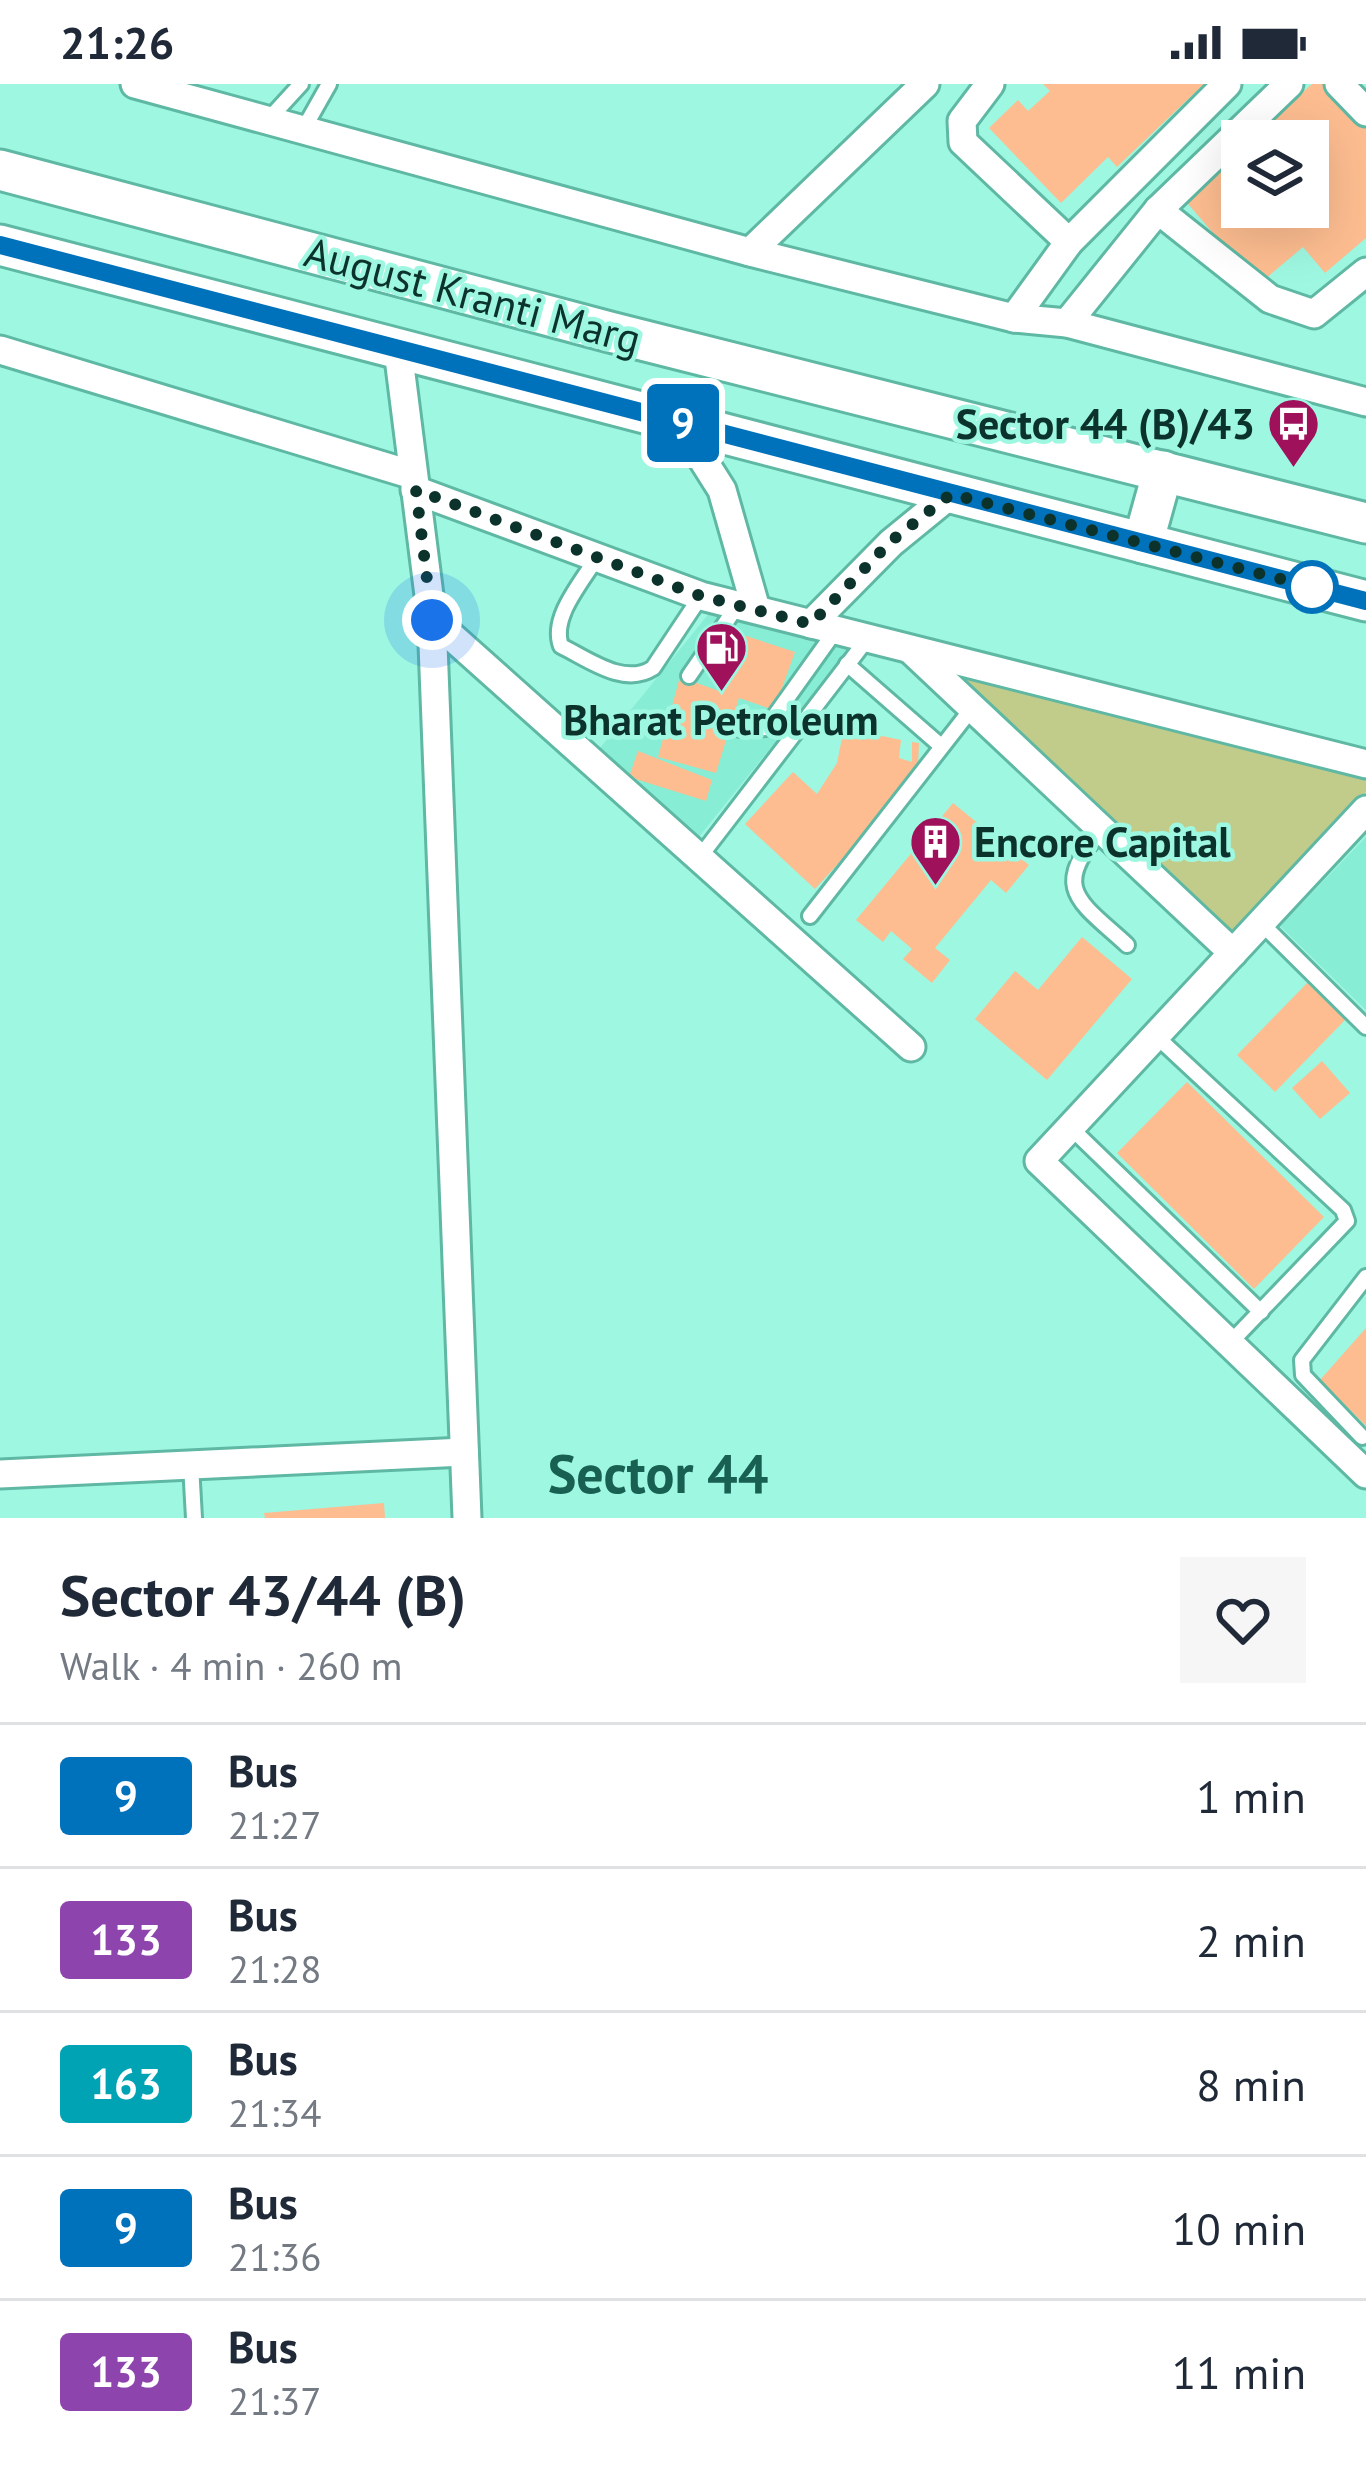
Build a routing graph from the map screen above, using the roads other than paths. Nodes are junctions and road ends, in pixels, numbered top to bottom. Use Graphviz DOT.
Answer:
graph roads {
  1 [pos="136,84"];
  2 [pos="301,84"];
  3 [pos="329,84"];
  4 [pos="926,84"];
  5 [pos="990,84"];
  6 [pos="1227,84"];
  7 [pos="1289,84"];
  8 [pos="1340,84"];
  9 [pos="1366,112"];
  10 [pos="268,120"];
  11 [pos="303,130"];
  12 [pos="0,170"];
  13 [pos="1159,211"];
  14 [pos="1069,242"];
  15 [pos="0,245"];
  16 [pos="750,252"];
  17 [pos="1366,272"];
  18 [pos="1014,318"];
  19 [pos="1067,322"];
  20 [pos="0,350"];
  21 [pos="398,350"];
  22 [pos="1366,402"];
  23 [pos="679,422"];
  24 [pos="1163,470"];
  25 [pos="414,483"];
  26 [pos="951,494"];
  27 [pos="1366,523"];
  28 [pos="1143,543"];
  29 [pos="597,557"];
  30 [pos="701,596"];
  31 [pos="1366,601"];
  32 [pos="747,606"];
  33 [pos="432,620"];
  34 [pos="823,627"];
  35 [pos="868,638"];
  36 [pos="910,649"];
  37 [pos="847,664"];
  38 [pos="689,676"];
  39 [pos="973,707"];
  40 [pos="740,729"];
  41 [pos="941,746"];
  42 [pos="1366,764"];
  43 [pos="1366,811"];
  44 [pos="1101,831"];
  45 [pos="699,857"];
  46 [pos="810,916"];
  47 [pos="1261,923"];
  48 [pos="1126,945"];
  49 [pos="1233,953"];
  50 [pos="1366,1027"];
  51 [pos="1156,1036"];
  52 [pos="910,1047"];
  53 [pos="1070,1127"];
  54 [pos="1366,1276"];
  55 [pos="1261,1312"];
  56 [pos="1229,1343"];
  57 [pos="1358,1444"];
  58 [pos="464,1452"];
  59 [pos="191,1465"];
  60 [pos="0,1474"];
  61 [pos="1366,1474"];
  62 [pos="194,1518"];
  63 [pos="467,1518"];
  1 -- 10 [label="street"];
  2 -- 10 [label="lane"];
  3 -- 11 [label="lane"];
  4 -- 16 [label="street"];
  5 -- 14 [label="street"];
  6 -- 14 [label="street"];
  7 -- 13 [label="street"];
  8 -- 9 [label="street"];
  10 -- 11 [label="street"];
  11 -- 16 [label="street"];
  12 -- 24 [label="main road, August Kranti Marg"];
  13 -- 17 [label="street"];
  13 -- 19 [label="street"];
  14 -- 18 [label="street"];
  15 -- 21 [label="main road, August Kranti Marg"];
  16 -- 18 [label="street"];
  18 -- 19 [label="street"];
  19 -- 22 [label="street"];
  20 -- 25 [label="street"];
  21 -- 23 [label="main road, August Kranti Marg"];
  21 -- 25 [label="street"];
  23 -- 26 [label="main road, August Kranti Marg"];
  23 -- 32 [label="street"];
  24 -- 27 [label="main road, August Kranti Marg"];
  24 -- 28 [label="main road"];
  25 -- 29 [label="street"];
  25 -- 33 [label="street"];
  26 -- 28 [label="main road, August Kranti Marg"];
  26 -- 34 [label="street"];
  28 -- 31 [label="main road, August Kranti Marg"];
  29 -- 30 [label="street"];
  29 -- 30 [label="lane"];
  30 -- 32 [label="street"];
  32 -- 34 [label="street"];
  32 -- 38 [label="lane"];
  33 -- 45 [label="street"];
  33 -- 58 [label="street"];
  34 -- 35 [label="street"];
  34 -- 40 [label="lane"];
  35 -- 36 [label="street"];
  35 -- 37 [label="lane"];
  36 -- 39 [label="street"];
  36 -- 42 [label="street"];
  37 -- 41 [label="lane"];
  37 -- 45 [label="lane"];
  39 -- 41 [label="lane"];
  39 -- 44 [label="street"];
  41 -- 46 [label="lane"];
  43 -- 47 [label="street"];
  44 -- 48 [label="lane"];
  44 -- 49 [label="street"];
  45 -- 52 [label="street"];
  47 -- 49 [label="street"];
  47 -- 50 [label="lane"];
  49 -- 51 [label="street"];
  51 -- 53 [label="street"];
  51 -- 55 [label="lane"];
  53 -- 55 [label="lane"];
  53 -- 56 [label="street"];
  54 -- 57 [label="lane"];
  55 -- 56 [label="lane"];
  56 -- 57 [label="street"];
  57 -- 61 [label="street"];
  58 -- 59 [label="street"];
  58 -- 63 [label="street"];
  59 -- 60 [label="street"];
  59 -- 62 [label="lane"];
}
